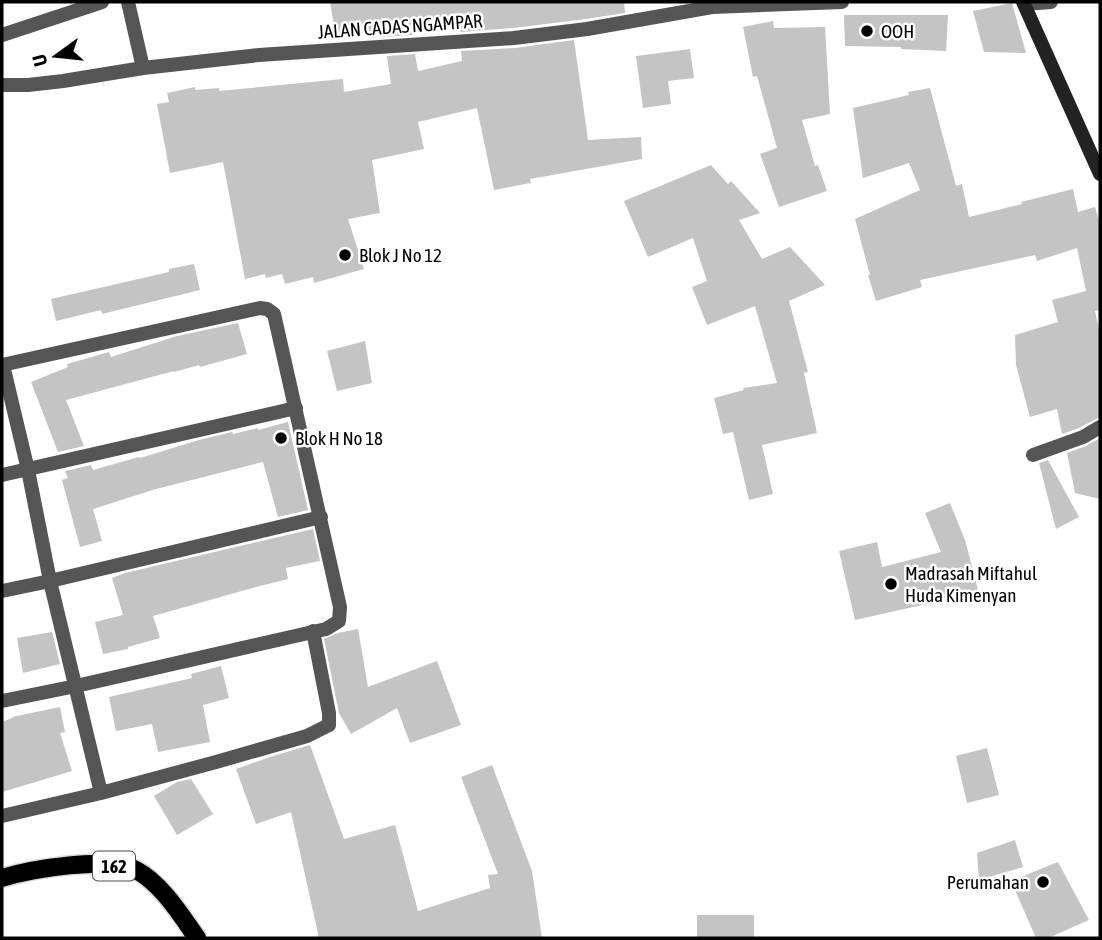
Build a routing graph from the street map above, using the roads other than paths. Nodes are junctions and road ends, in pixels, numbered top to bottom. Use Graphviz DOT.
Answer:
graph roads {
  1 [pos="102,2"];
  2 [pos="128,2"];
  3 [pos="842,2"];
  4 [pos="1051,2"];
  5 [pos="1024,3"];
  6 [pos="2,35"];
  7 [pos="144,68"];
  8 [pos="2,85"];
  9 [pos="1100,174"];
  10 [pos="2,365"];
  11 [pos="296,408"];
  12 [pos="1100,427"];
  13 [pos="1033,455"];
  14 [pos="28,470"];
  15 [pos="2,475"];
  16 [pos="321,517"];
  17 [pos="50,581"];
  18 [pos="2,591"];
  19 [pos="313,631"];
  20 [pos="76,686"];
  21 [pos="2,701"];
  22 [pos="101,793"];
  23 [pos="2,816"];
  24 [pos="2,878"];
  25 [pos="197,938"];
  1 -- 6 [label="street"];
  2 -- 7 [label="street"];
  3 -- 7 [label="street, JALAN CADAS NGAMPAR"];
  4 -- 5 [label="street"];
  5 -- 9 [label="street"];
  7 -- 8 [label="street, JALAN CADAS NGAMPAR"];
  10 -- 11 [label="street"];
  10 -- 14 [label="street"];
  11 -- 14 [label="street"];
  11 -- 16 [label="street"];
  12 -- 13 [label="street"];
  14 -- 15 [label="street"];
  14 -- 17 [label="street"];
  16 -- 17 [label="street"];
  16 -- 19 [label="street"];
  17 -- 18 [label="street"];
  17 -- 20 [label="street"];
  19 -- 20 [label="street"];
  19 -- 22 [label="street"];
  20 -- 21 [label="street"];
  20 -- 22 [label="street"];
  22 -- 23 [label="street"];
  24 -- 25 [label="main road, 162"];
}
